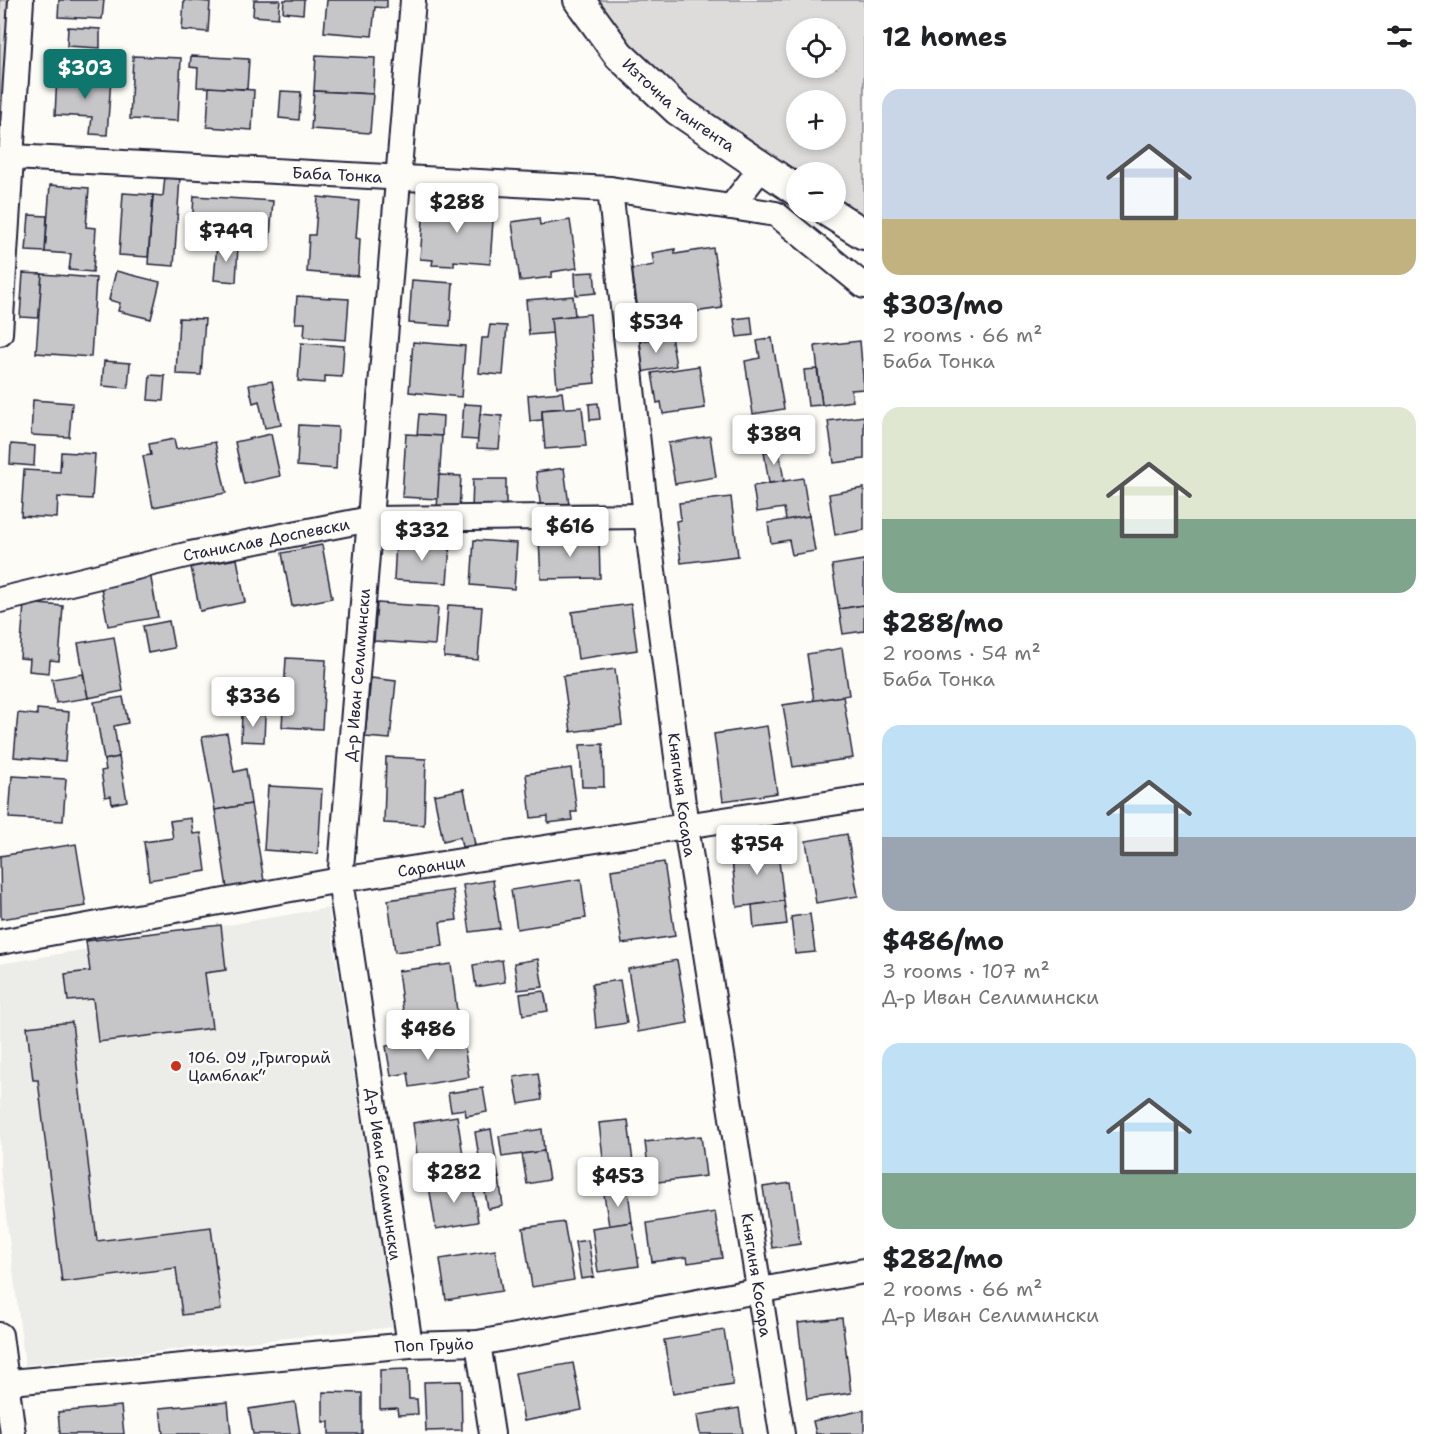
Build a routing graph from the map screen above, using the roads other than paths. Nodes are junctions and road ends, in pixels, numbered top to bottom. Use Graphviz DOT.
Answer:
graph roads {
  1 [pos="21,0"];
  2 [pos="413,0"];
  3 [pos="579,0"];
  4 [pos="6,159"];
  5 [pos="761,168"];
  6 [pos="400,179"];
  7 [pos="786,184"];
  8 [pos="610,189"];
  9 [pos="731,207"];
  10 [pos="845,222"];
  11 [pos="864,234"];
  12 [pos="864,286"];
  13 [pos="0,333"];
  14 [pos="646,516"];
  15 [pos="369,519"];
  16 [pos="0,600"];
  17 [pos="864,798"];
  18 [pos="686,827"];
  19 [pos="340,880"];
  20 [pos="0,942"];
  21 [pos="864,1271"];
  22 [pos="761,1291"];
  23 [pos="0,1335"];
  24 [pos="478,1342"];
  25 [pos="410,1345"];
  26 [pos="3,1383"];
  27 [pos="13,1434"];
  28 [pos="492,1434"];
  29 [pos="782,1434"];
  1 -- 4 [label="street"];
  2 -- 6 [label="street, Д-р Иван Селимински"];
  3 -- 5 [label="street, Източна тангента"];
  4 -- 6 [label="street, Баба Тонка"];
  4 -- 13 [label="street"];
  5 -- 7 [label="street, Източна тангента"];
  5 -- 9 [label="street"];
  6 -- 8 [label="street, Баба Тонка"];
  6 -- 15 [label="street, Д-р Иван Селимински"];
  8 -- 9 [label="street, Баба Тонка"];
  8 -- 14 [label="street, Княгиня Косара"];
  9 -- 12 [label="street, Баба Тонка"];
  10 -- 11 [label="street"];
  14 -- 15 [label="street, Станислав Доспевски"];
  14 -- 18 [label="street, Княгиня Косара"];
  15 -- 16 [label="street, Станислав Доспевски"];
  15 -- 19 [label="street, Д-р Иван Селимински"];
  17 -- 18 [label="street, Саранци"];
  18 -- 19 [label="street, Саранци"];
  18 -- 22 [label="street, Княгиня Косара"];
  19 -- 20 [label="street, Саранци"];
  19 -- 25 [label="street, Д-р Иван Селимински"];
  21 -- 22 [label="street, Поп Груйо"];
  22 -- 24 [label="street, Поп Груйо"];
  22 -- 29 [label="street, Княгиня Косара"];
  23 -- 26 [label="street"];
  24 -- 25 [label="street, Поп Груйо"];
  24 -- 28 [label="street"];
  25 -- 26 [label="street, Поп Груйо"];
  26 -- 27 [label="street"];
}
